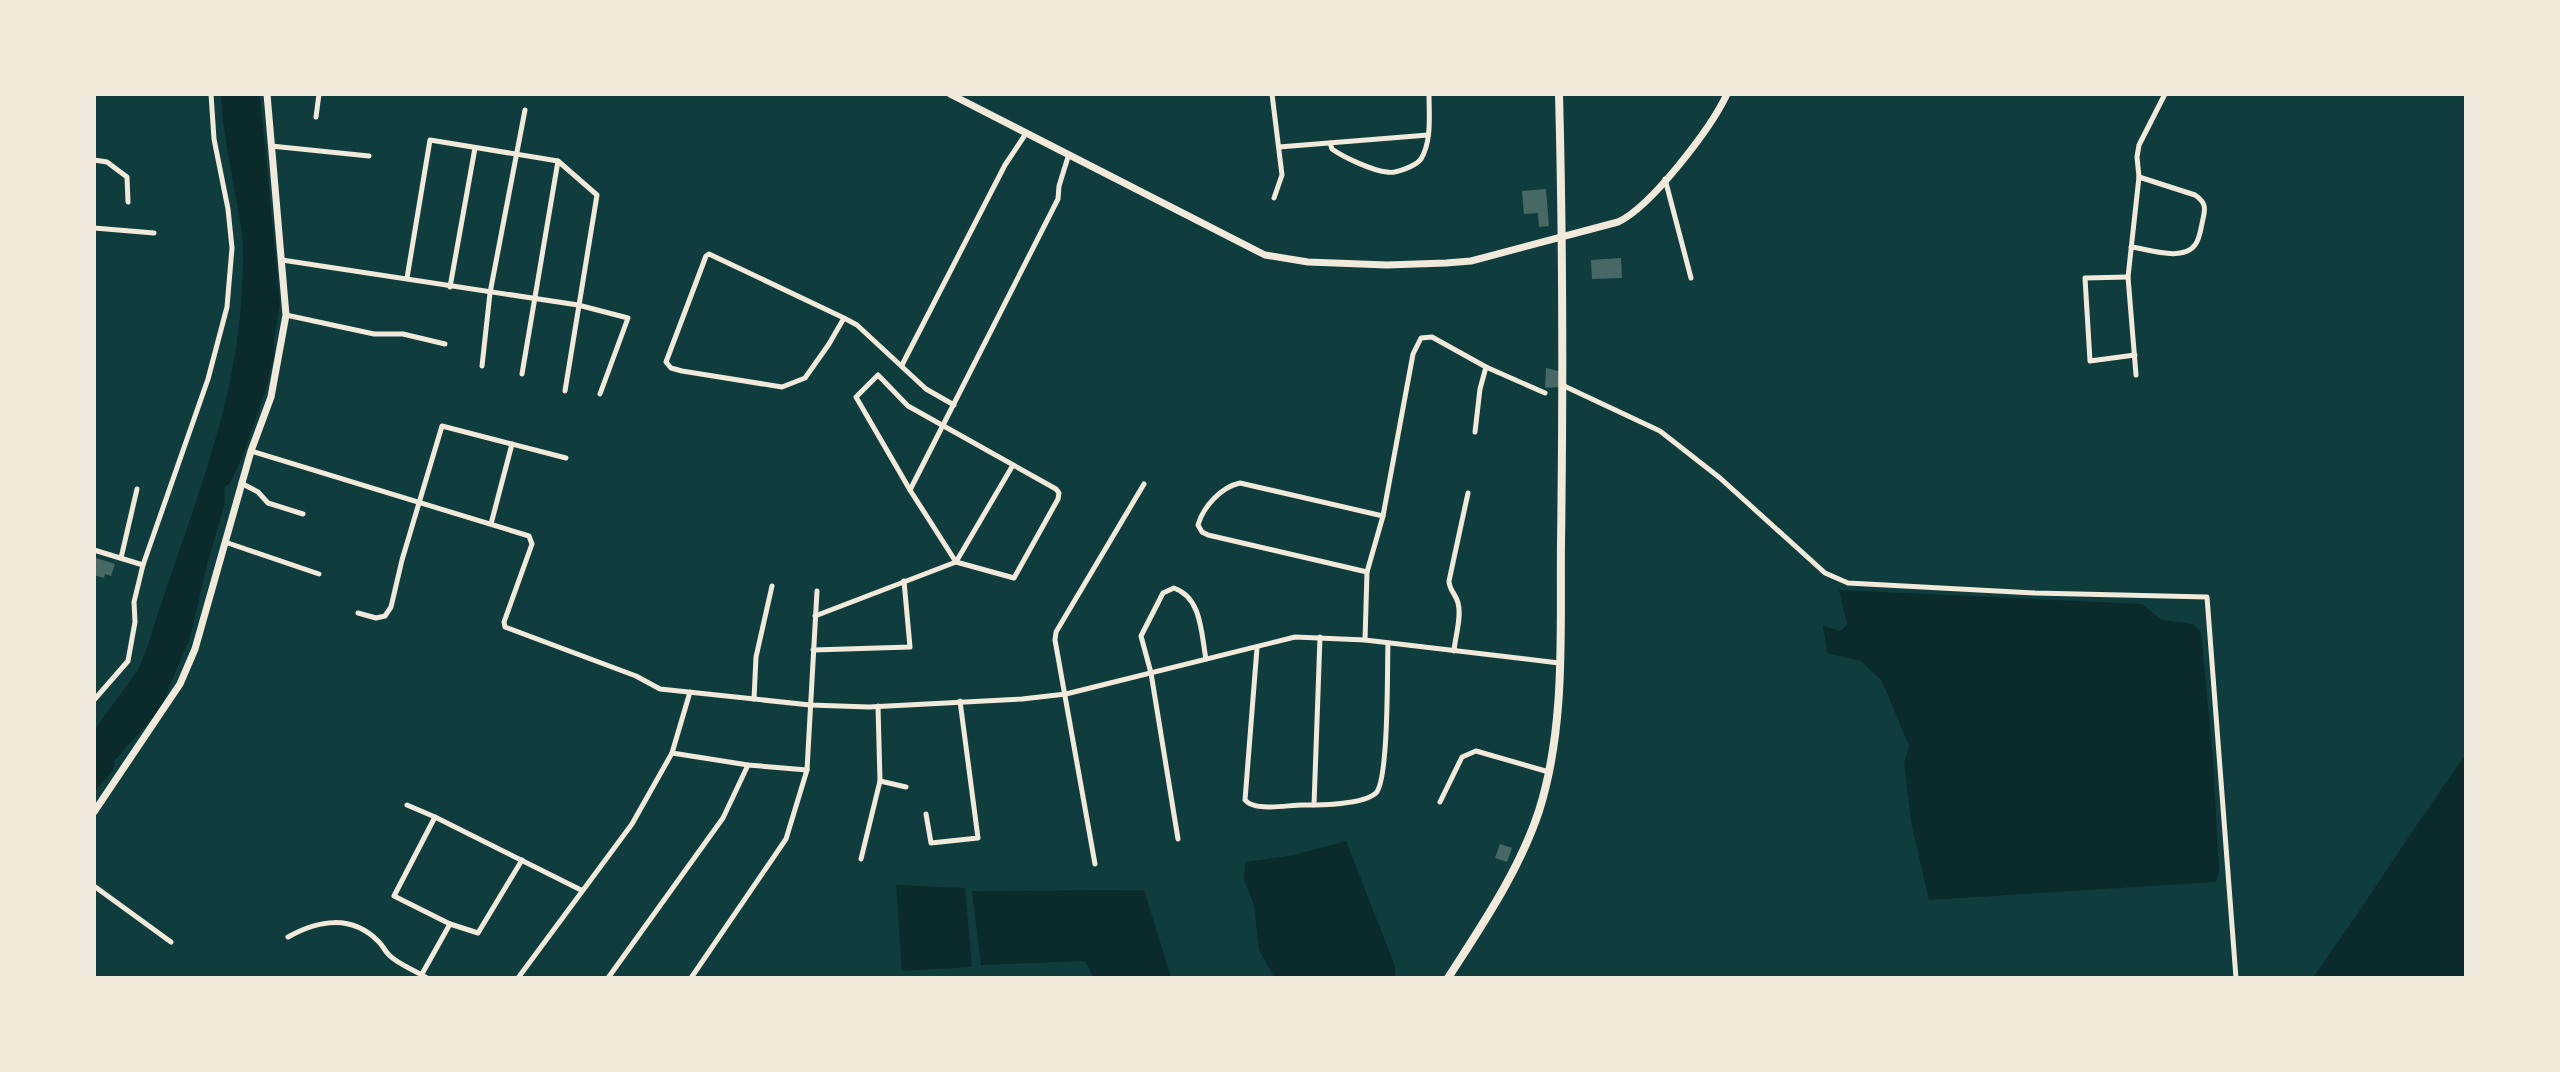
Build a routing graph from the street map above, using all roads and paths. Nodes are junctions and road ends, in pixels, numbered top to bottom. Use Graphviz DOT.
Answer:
graph roads {
  1 [pos="211,94"];
  2 [pos="267,94"];
  3 [pos="319,94"];
  4 [pos="950,94"];
  5 [pos="1272,94"];
  6 [pos="1429,94"];
  7 [pos="1559,94"];
  8 [pos="1727,94"];
  9 [pos="2165,94"];
  10 [pos="525,110"];
  11 [pos="316,117"];
  12 [pos="1025,135"];
  13 [pos="1428,135"];
  14 [pos="1330,143"];
  15 [pos="271,146"];
  16 [pos="1279,147"];
  17 [pos="475,148"];
  18 [pos="369,156"];
  19 [pos="515,156"];
  20 [pos="1068,157"];
  21 [pos="94,160"];
  22 [pos="558,161"];
  23 [pos="2139,177"];
  24 [pos="1665,179"];
  25 [pos="1274,198"];
  26 [pos="128,202"];
  27 [pos="94,228"];
  28 [pos="154,233"];
  29 [pos="1562,236"];
  30 [pos="2131,247"];
  31 [pos="282,260"];
  32 [pos="2128,277"];
  33 [pos="407,278"];
  34 [pos="1691,278"];
  35 [pos="450,287"];
  36 [pos="490,293"];
  37 [pos="533,299"];
  38 [pos="578,305"];
  39 [pos="286,315"];
  40 [pos="844,318"];
  41 [pos="445,344"];
  42 [pos="2134,355"];
  43 [pos="902,365"];
  44 [pos="482,366"];
  45 [pos="1486,367"];
  46 [pos="522,374"];
  47 [pos="2136,375"];
  48 [pos="1562,385"];
  49 [pos="565,391"];
  50 [pos="1545,393"];
  51 [pos="600,394"];
  52 [pos="954,405"];
  53 [pos="942,426"];
  54 [pos="1475,432"];
  55 [pos="512,444"];
  56 [pos="251,451"];
  57 [pos="566,458"];
  58 [pos="1013,466"];
  59 [pos="241,483"];
  60 [pos="1144,484"];
  61 [pos="137,489"];
  62 [pos="909,490"];
  63 [pos="1468,493"];
  64 [pos="420,503"];
  65 [pos="303,514"];
  66 [pos="1383,516"];
  67 [pos="491,524"];
  68 [pos="225,542"];
  69 [pos="94,550"];
  70 [pos="121,558"];
  71 [pos="956,562"];
  72 [pos="144,565"];
  73 [pos="1367,572"];
  74 [pos="319,574"];
  75 [pos="904,581"];
  76 [pos="772,586"];
  77 [pos="817,591"];
  78 [pos="358,613"];
  79 [pos="815,616"];
  80 [pos="1320,637"];
  81 [pos="1364,640"];
  82 [pos="1388,643"];
  83 [pos="1257,648"];
  84 [pos="813,650"];
  85 [pos="1454,651"];
  86 [pos="1206,659"];
  87 [pos="1559,663"];
  88 [pos="1151,673"];
  89 [pos="690,692"];
  90 [pos="1066,694"];
  91 [pos="754,699"];
  92 [pos="94,700"];
  93 [pos="960,701"];
  94 [pos="810,705"];
  95 [pos="878,706"];
  96 [pos="672,753"];
  97 [pos="748,765"];
  98 [pos="807,770"];
  99 [pos="1549,772"];
  100 [pos="880,781"];
  101 [pos="905,787"];
  102 [pos="1440,802"];
  103 [pos="407,805"];
  104 [pos="1314,805"];
  105 [pos="94,812"];
  106 [pos="926,814"];
  107 [pos="435,817"];
  108 [pos="1178,839"];
  109 [pos="861,859"];
  110 [pos="522,860"];
  111 [pos="1095,864"];
  112 [pos="94,886"];
  113 [pos="581,890"];
  114 [pos="450,924"];
  115 [pos="288,937"];
  116 [pos="171,942"];
  117 [pos="424,976"];
  118 [pos="518,978"];
  119 [pos="608,978"];
  120 [pos="691,978"];
  121 [pos="1448,978"];
  122 [pos="2236,978"];
  1 -- 72 [label="street"];
  2 -- 15 [label="street"];
  3 -- 11 [label="street"];
  4 -- 12 [label="street"];
  5 -- 16 [label="street"];
  6 -- 13 [label="street"];
  7 -- 29 [label="main road"];
  8 -- 24 [label="street"];
  9 -- 23 [label="street"];
  10 -- 19 [label="street"];
  12 -- 20 [label="street"];
  12 -- 43 [label="street"];
  13 -- 14 [label="street"];
  13 -- 14 [label="street"];
  14 -- 16 [label="street"];
  15 -- 18 [label="street"];
  15 -- 31 [label="street"];
  16 -- 25 [label="street"];
  17 -- 19 [label="street"];
  17 -- 33 [label="street"];
  17 -- 35 [label="street"];
  19 -- 22 [label="street"];
  19 -- 36 [label="street"];
  20 -- 29 [label="street"];
  20 -- 52 [label="street"];
  21 -- 26 [label="street"];
  22 -- 37 [label="street"];
  22 -- 38 [label="street"];
  23 -- 30 [label="street"];
  23 -- 30 [label="street"];
  24 -- 29 [label="street"];
  24 -- 34 [label="street"];
  27 -- 28 [label="street"];
  29 -- 48 [label="main road"];
  30 -- 32 [label="street"];
  31 -- 33 [label="street"];
  31 -- 39 [label="street"];
  32 -- 42 [label="street"];
  32 -- 42 [label="street"];
  33 -- 35 [label="street"];
  35 -- 36 [label="street"];
  36 -- 37 [label="street"];
  36 -- 44 [label="street"];
  37 -- 38 [label="street"];
  37 -- 46 [label="street"];
  38 -- 49 [label="street"];
  38 -- 51 [label="street"];
  39 -- 41 [label="street"];
  39 -- 56 [label="street"];
  40 -- 40 [label="street"];
  40 -- 43 [label="street"];
  42 -- 47 [label="street"];
  43 -- 52 [label="street"];
  45 -- 50 [label="street"];
  45 -- 54 [label="street"];
  45 -- 66 [label="street"];
  48 -- 87 [label="main road"];
  48 -- 122 [label="street"];
  52 -- 53 [label="street"];
  53 -- 58 [label="street"];
  53 -- 62 [label="street"];
  53 -- 62 [label="street"];
  55 -- 57 [label="street"];
  55 -- 64 [label="street"];
  55 -- 67 [label="street"];
  56 -- 59 [label="street"];
  56 -- 64 [label="street"];
  58 -- 71 [label="street"];
  58 -- 71 [label="street"];
  59 -- 65 [label="street"];
  59 -- 68 [label="street"];
  60 -- 90 [label="street"];
  61 -- 70 [label="street"];
  62 -- 71 [label="street"];
  63 -- 85 [label="street"];
  64 -- 67 [label="street"];
  64 -- 78 [label="street"];
  66 -- 73 [label="street"];
  66 -- 73 [label="street"];
  67 -- 89 [label="street"];
  68 -- 74 [label="street"];
  68 -- 105 [label="street"];
  69 -- 70 [label="street"];
  70 -- 72 [label="street"];
  71 -- 75 [label="street"];
  72 -- 92 [label="street"];
  73 -- 81 [label="street"];
  75 -- 79 [label="street"];
  75 -- 84 [label="street"];
  76 -- 91 [label="street"];
  77 -- 79 [label="street"];
  79 -- 84 [label="street"];
  80 -- 81 [label="street"];
  80 -- 83 [label="street"];
  80 -- 104 [label="street"];
  81 -- 82 [label="street"];
  82 -- 85 [label="street"];
  82 -- 104 [label="street"];
  83 -- 86 [label="street"];
  83 -- 104 [label="street"];
  84 -- 94 [label="street"];
  85 -- 87 [label="street"];
  86 -- 88 [label="street"];
  86 -- 88 [label="street"];
  87 -- 99 [label="main road"];
  88 -- 90 [label="street"];
  88 -- 108 [label="street"];
  89 -- 91 [label="street"];
  89 -- 96 [label="street"];
  90 -- 93 [label="street"];
  90 -- 111 [label="street"];
  91 -- 94 [label="street"];
  93 -- 95 [label="street"];
  93 -- 106 [label="street"];
  94 -- 95 [label="street"];
  94 -- 98 [label="street"];
  95 -- 100 [label="street"];
  96 -- 97 [label="street"];
  96 -- 113 [label="street"];
  97 -- 98 [label="street"];
  97 -- 119 [label="street"];
  98 -- 120 [label="street"];
  99 -- 102 [label="street"];
  99 -- 121 [label="main road"];
  100 -- 101 [label="street"];
  100 -- 109 [label="street"];
  103 -- 107 [label="street"];
  107 -- 110 [label="street"];
  107 -- 114 [label="street"];
  110 -- 113 [label="street"];
  110 -- 114 [label="street"];
  112 -- 116 [label="street"];
  113 -- 118 [label="street"];
  114 -- 117 [label="street"];
  115 -- 117 [label="street"];
}
